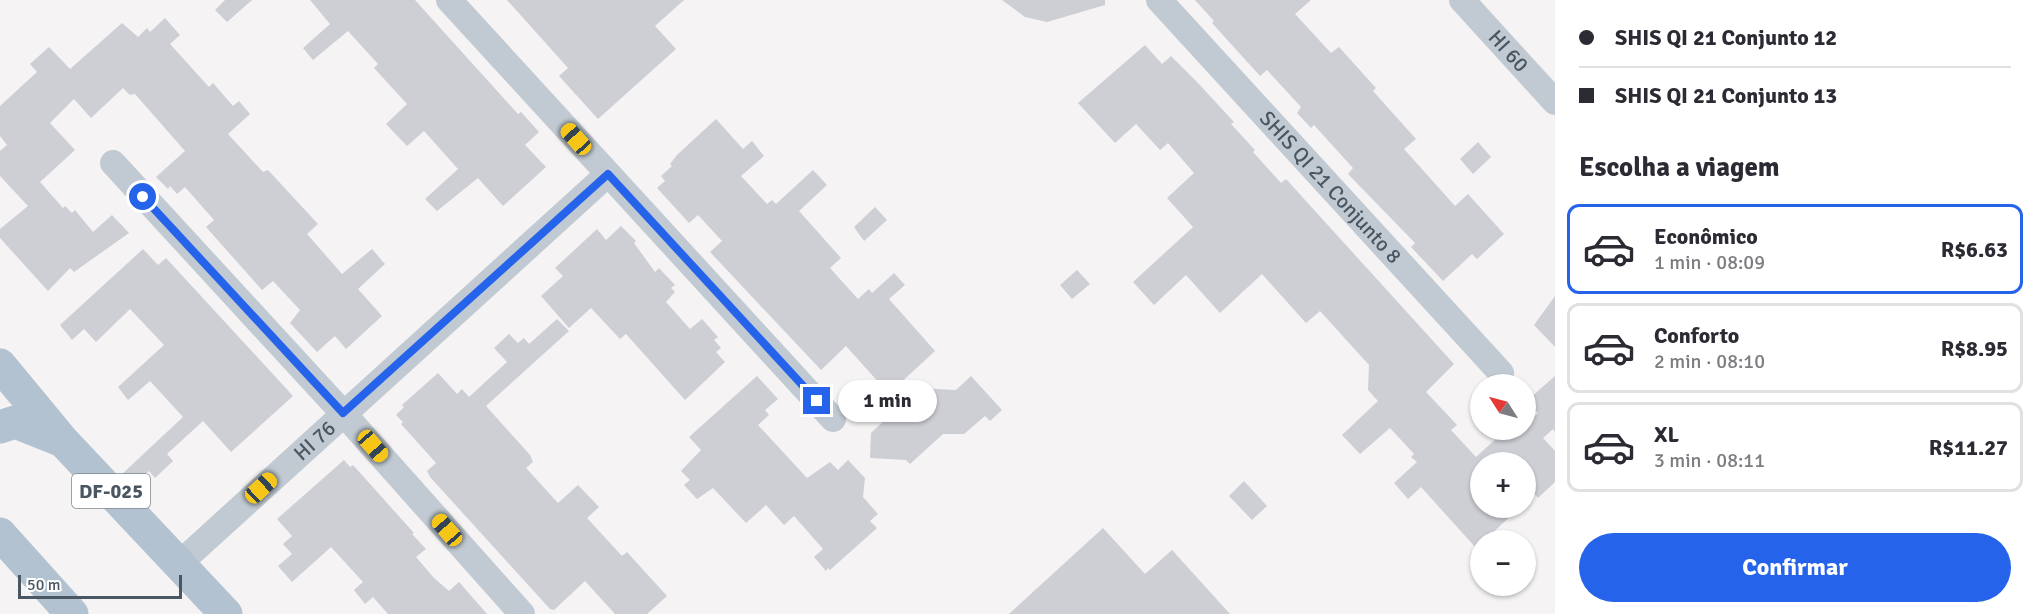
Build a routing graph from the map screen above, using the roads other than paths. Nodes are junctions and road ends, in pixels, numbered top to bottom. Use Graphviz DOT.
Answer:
graph roads {
  1 [pos="449,0"];
  2 [pos="1159,0"];
  3 [pos="1462,0"];
  4 [pos="1555,102"];
  5 [pos="113,164"];
  6 [pos="608,174"];
  7 [pos="0,365"];
  8 [pos="1501,373"];
  9 [pos="343,413"];
  10 [pos="833,419"];
  11 [pos="0,427"];
  12 [pos="62,440"];
  13 [pos="0,534"];
  14 [pos="180,563"];
  15 [pos="72,614"];
  16 [pos="226,614"];
  17 [pos="522,614"];
  1 -- 6 [label="street"];
  2 -- 8 [label="street, SHIS QI 21 Conjunto 8"];
  3 -- 4 [label="street, HI 60"];
  5 -- 9 [label="street"];
  6 -- 9 [label="street, HI 76"];
  6 -- 10 [label="street"];
  7 -- 12 [label="main road, DF-025"];
  9 -- 14 [label="street, HI 76"];
  9 -- 17 [label="street"];
  11 -- 12 [label="main road"];
  12 -- 14 [label="main road, DF-025"];
  13 -- 15 [label="main road"];
  14 -- 16 [label="main road, DF-025"];
}
